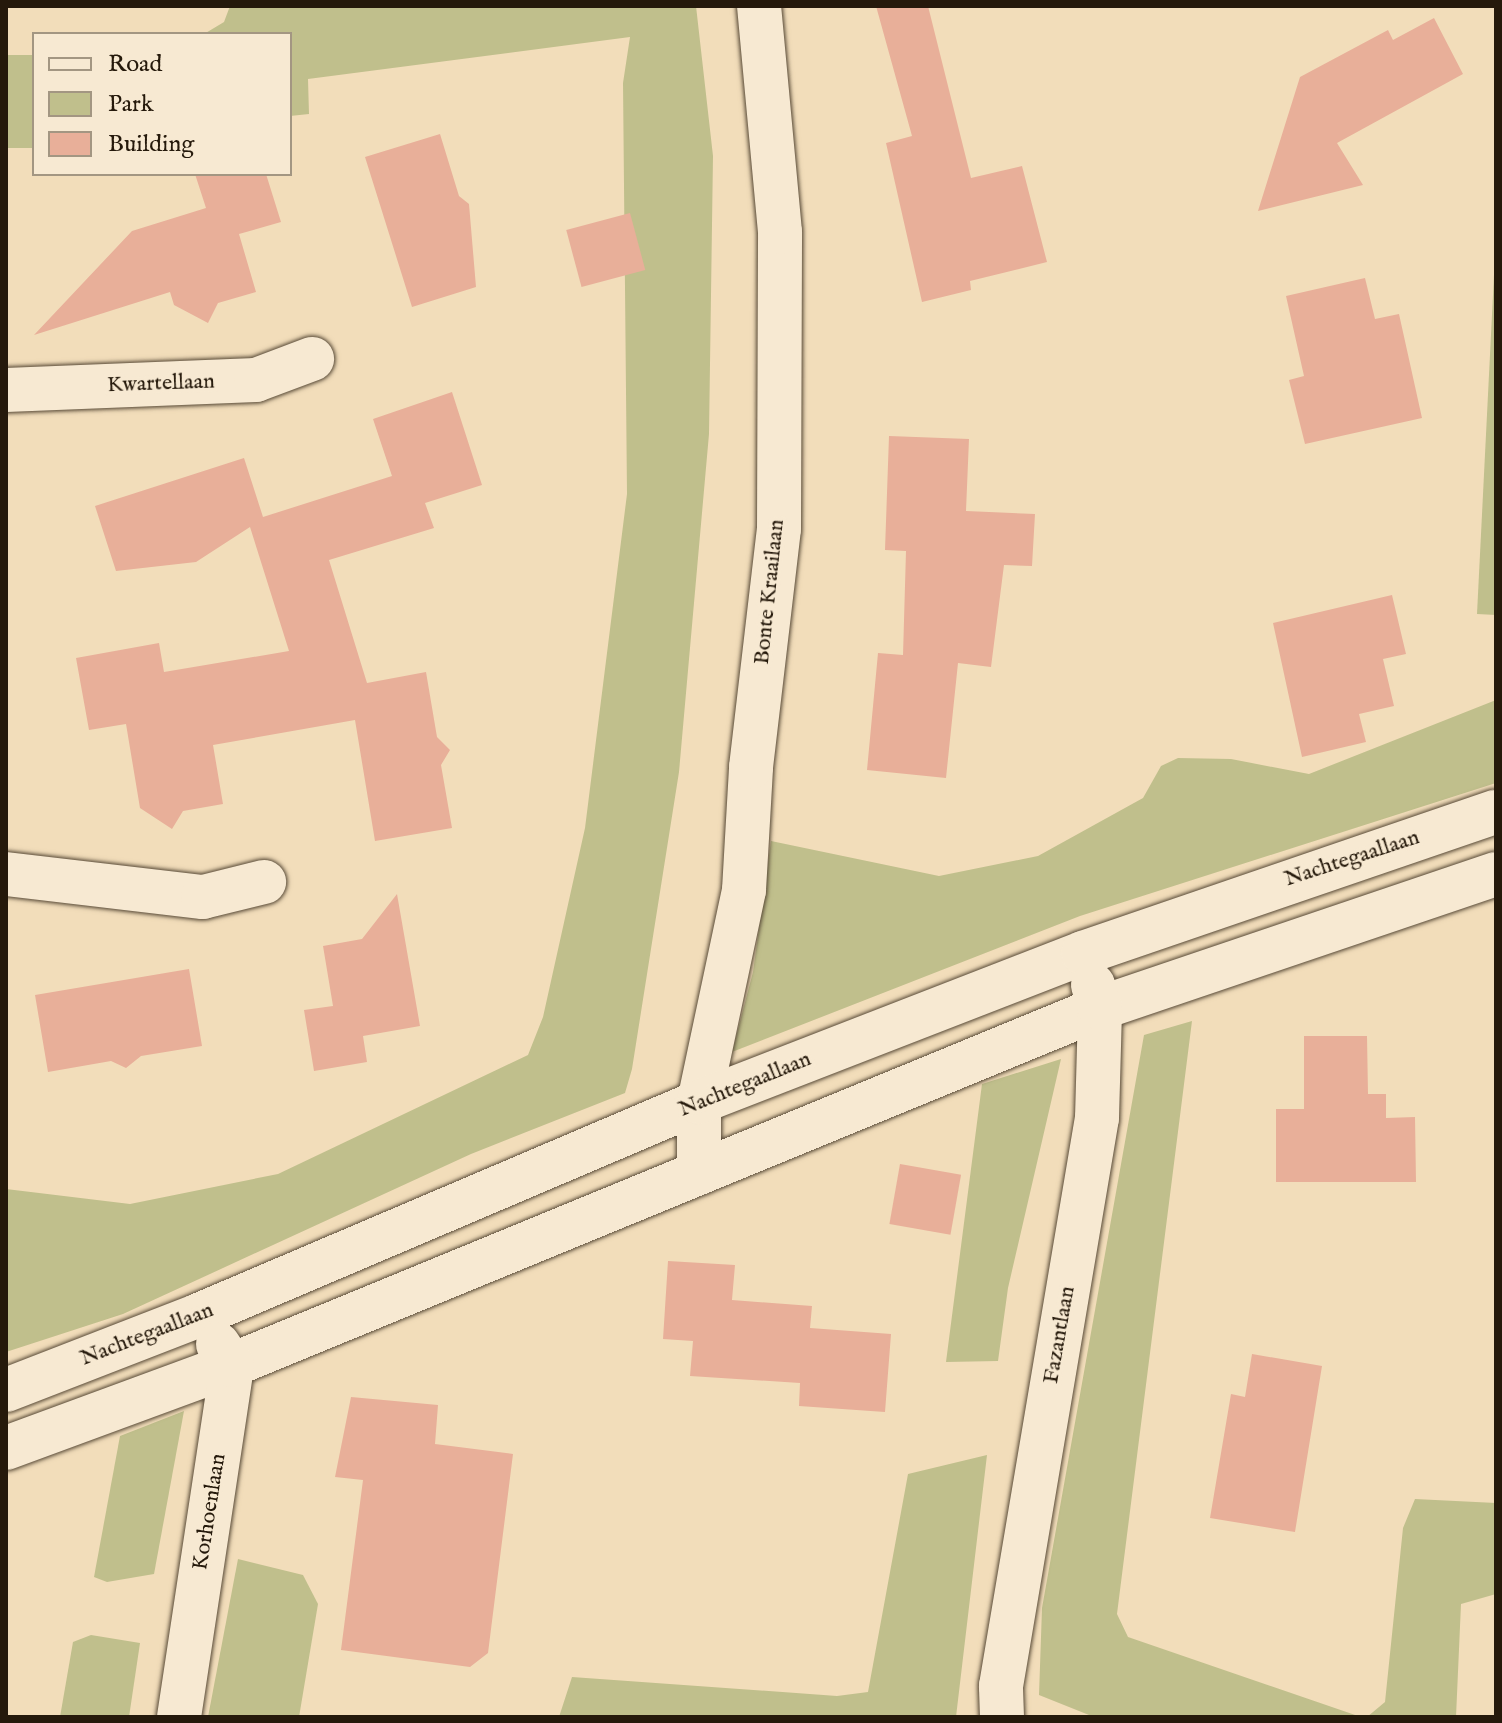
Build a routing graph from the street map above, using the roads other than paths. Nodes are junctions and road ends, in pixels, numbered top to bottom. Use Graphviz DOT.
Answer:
graph roads {
  1 [pos="759,6"];
  2 [pos="312,359"];
  3 [pos="6,390"];
  4 [pos="1496,812"];
  5 [pos="6,874"];
  6 [pos="1496,874"];
  7 [pos="264,882"];
  8 [pos="1083,953"];
  9 [pos="1100,1008"];
  10 [pos="699,1102"];
  11 [pos="699,1173"];
  12 [pos="199,1315"];
  13 [pos="232,1365"];
  14 [pos="6,1390"];
  15 [pos="6,1448"];
  16 [pos="179,1717"];
  17 [pos="1002,1717"];
  1 -- 10 [label="street, Bonte Kraailaan"];
  2 -- 3 [label="street, Kwartellaan"];
  4 -- 8 [label="street, Nachtegaallaan"];
  5 -- 7 [label="street"];
  6 -- 9 [label="street"];
  8 -- 9 [label="street, Fazantlaan"];
  8 -- 10 [label="street, Nachtegaallaan"];
  9 -- 11 [label="street"];
  9 -- 17 [label="street, Fazantlaan"];
  10 -- 11 [label="street, Bonte Kraailaan"];
  10 -- 12 [label="street, Nachtegaallaan"];
  11 -- 13 [label="street"];
  12 -- 13 [label="street"];
  12 -- 14 [label="street, Nachtegaallaan"];
  13 -- 15 [label="street"];
  13 -- 16 [label="street, Korhoenlaan"];
}
